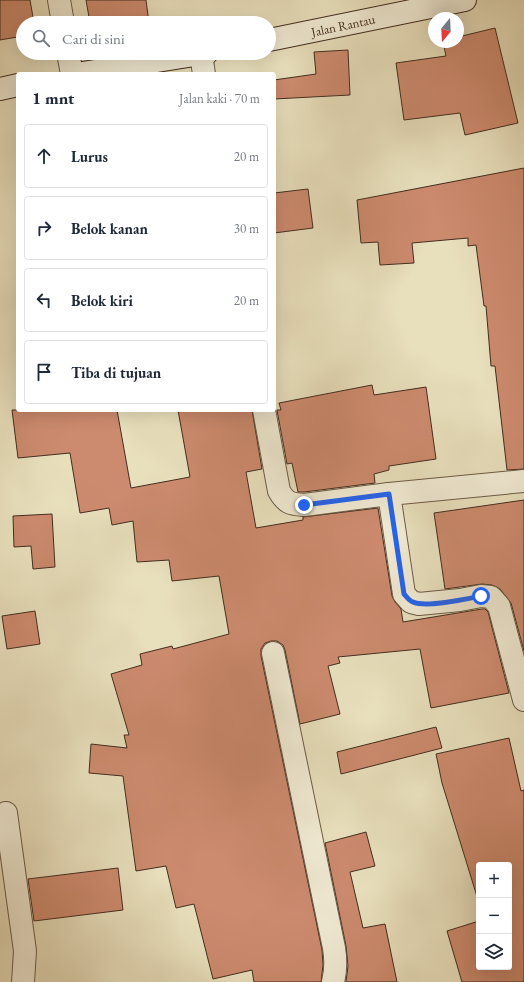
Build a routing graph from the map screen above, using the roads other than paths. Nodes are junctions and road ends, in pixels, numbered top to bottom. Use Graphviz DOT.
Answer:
graph roads {
  1 [pos="58,0"];
  2 [pos="465,0"];
  3 [pos="399,6"];
  4 [pos="61,16"];
  5 [pos="276,38"];
  6 [pos="69,60"];
  7 [pos="204,60"];
  8 [pos="72,72"];
  9 [pos="94,72"];
  10 [pos="16,85"];
  11 [pos="0,89"];
  12 [pos="264,412"];
  13 [pos="524,481"];
  14 [pos="389,494"];
  15 [pos="273,653"];
  16 [pos="524,700"];
  17 [pos="6,813"];
  18 [pos="23,982"];
  19 [pos="332,982"];
  1 -- 4 [label="street"];
  2 -- 3 [label="street, Jalan Rantau"];
  3 -- 5 [label="street, Jalan Rantau"];
  6 -- 8 [label="street"];
  7 -- 9 [label="street"];
  10 -- 11 [label="street"];
  12 -- 14 [label="street"];
  13 -- 14 [label="street"];
  14 -- 16 [label="street"];
  15 -- 19 [label="street"];
  17 -- 18 [label="street"];
}
